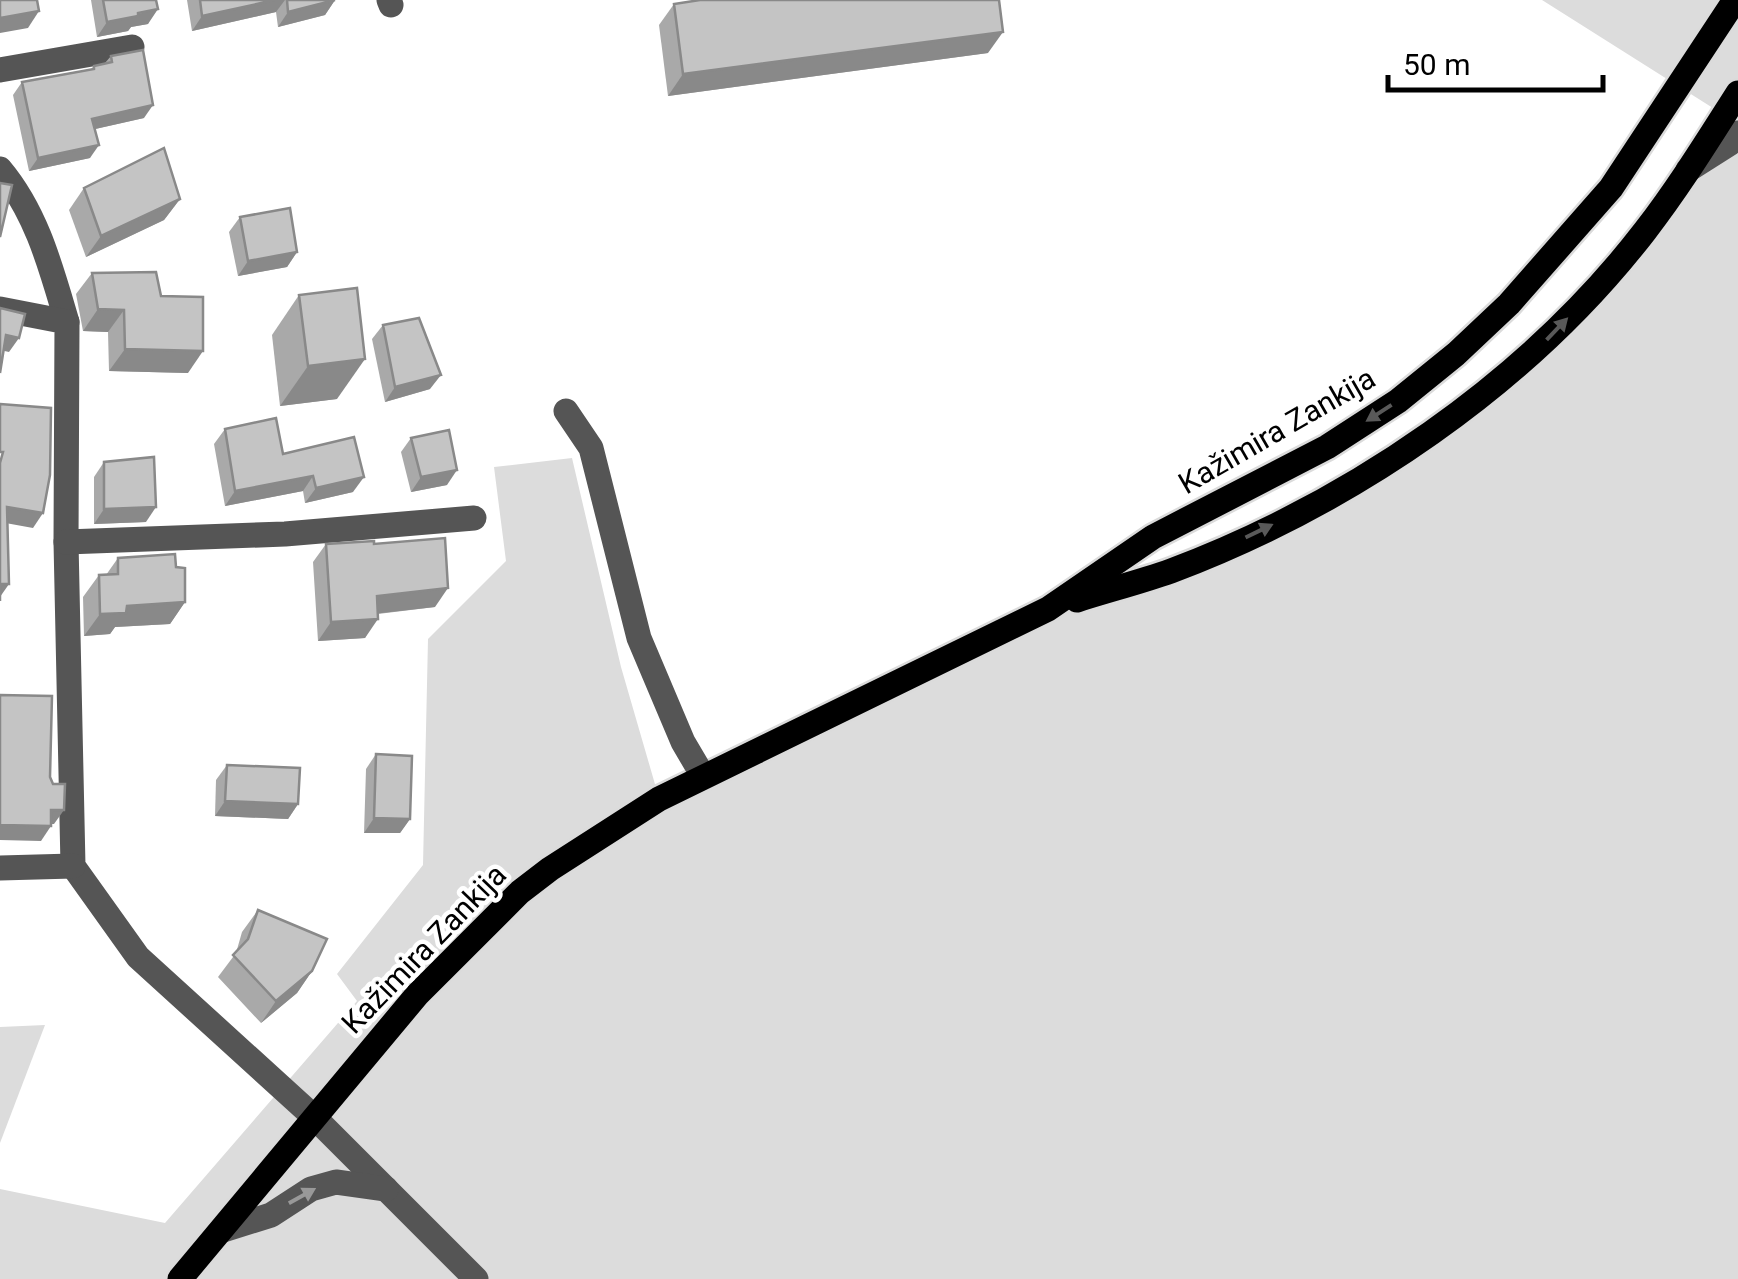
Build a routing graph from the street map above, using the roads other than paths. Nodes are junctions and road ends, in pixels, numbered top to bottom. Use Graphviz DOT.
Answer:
graph roads {
  1 [pos="1735,0"];
  2 [pos="132,47"];
  3 [pos="0,70"];
  4 [pos="1738,93"];
  5 [pos="1738,133"];
  6 [pos="0,169"];
  7 [pos="1688,170"];
  8 [pos="0,309"];
  9 [pos="66,322"];
  10 [pos="566,410"];
  11 [pos="474,518"];
  12 [pos="66,542"];
  13 [pos="1048,609"];
  14 [pos="703,776"];
  15 [pos="74,866"];
  16 [pos="0,868"];
  17 [pos="315,1118"];
  18 [pos="386,1189"];
  19 [pos="223,1230"];
  20 [pos="180,1279"];
  21 [pos="476,1279"];
  1 -- 13 [label="main road, Kažimira Zankija, one-way"];
  2 -- 3 [label="street"];
  4 -- 7 [label="main road, Kažimira Zankija"];
  5 -- 7 [label="street"];
  6 -- 9 [label="street"];
  13 -- 7 [label="main road, Kažimira Zankija, one-way"];
  8 -- 9 [label="street"];
  9 -- 12 [label="street"];
  10 -- 14 [label="street"];
  11 -- 12 [label="street"];
  12 -- 15 [label="street"];
  13 -- 14 [label="main road, Kažimira Zankija"];
  14 -- 17 [label="main road, Kažimira Zankija"];
  15 -- 16 [label="street"];
  15 -- 17 [label="street"];
  17 -- 18 [label="street"];
  17 -- 19 [label="main road, Kažimira Zankija"];
  19 -- 18 [label="street, one-way"];
  18 -- 21 [label="street"];
  19 -- 20 [label="main road, Kažimira Zankija"];
}
